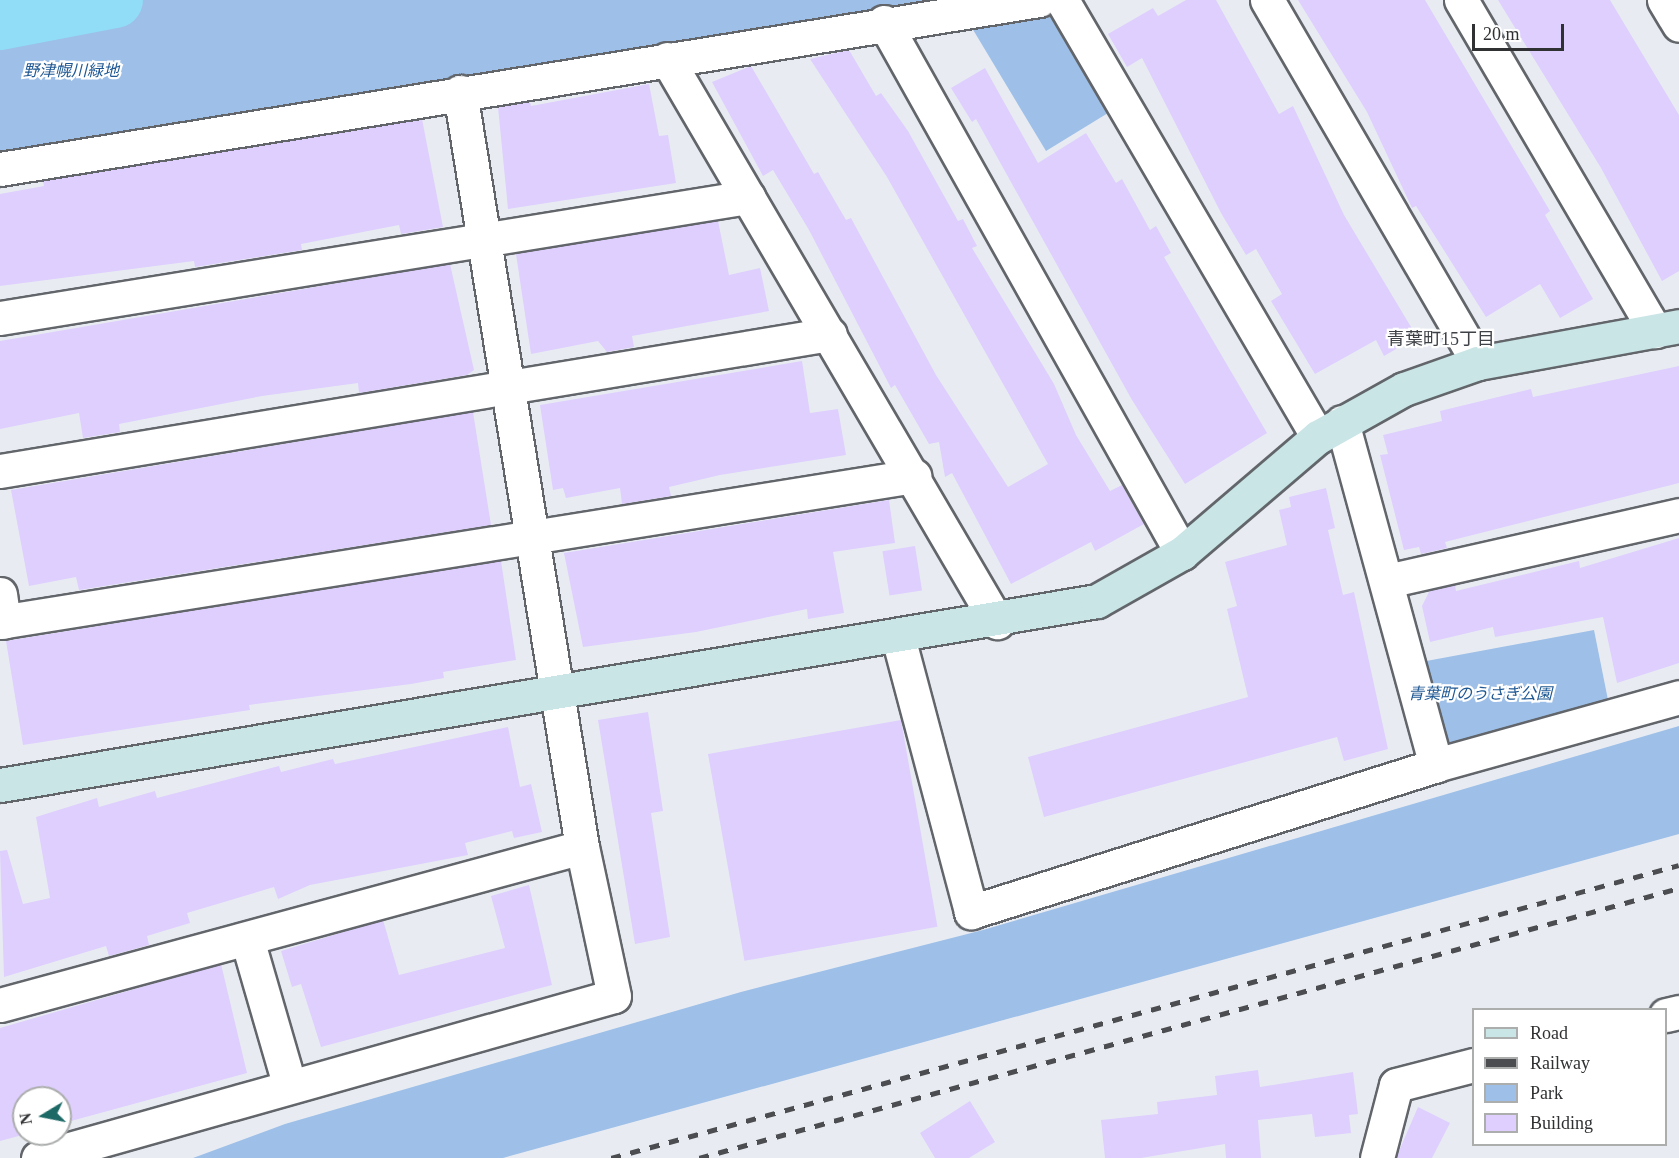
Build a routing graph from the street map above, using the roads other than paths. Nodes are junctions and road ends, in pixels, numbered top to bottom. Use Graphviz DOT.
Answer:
graph roads {
  1 [pos="1039,0"];
  2 [pos="1062,0"];
  3 [pos="1268,0"];
  4 [pos="1461,0"];
  5 [pos="1664,0"];
  6 [pos="884,22"];
  7 [pos="1679,25"];
  8 [pos="667,59"];
  9 [pos="460,92"];
  10 [pos="0,169"];
  11 [pos="748,197"];
  12 [pos="484,238"];
  13 [pos="0,318"];
  14 [pos="1667,328"];
  15 [pos="830,334"];
  16 [pos="1478,363"];
  17 [pos="510,386"];
  18 [pos="1330,429"];
  19 [pos="0,471"];
  20 [pos="914,476"];
  21 [pos="1679,515"];
  22 [pos="533,538"];
  23 [pos="1182,553"];
  24 [pos="1387,581"];
  25 [pos="1,613"];
  26 [pos="997,622"];
  27 [pos="898,637"];
  28 [pos="558,692"];
  29 [pos="1679,697"];
  30 [pos="1436,765"];
  31 [pos="0,784"];
  32 [pos="582,847"];
  33 [pos="247,939"];
  34 [pos="0,1005"];
  35 [pos="1472,1065"];
  36 [pos="289,1084"];
  37 [pos="38,1158"];
  38 [pos="1377,1158"];
  1 -- 6 [label="street"];
  2 -- 18 [label="street"];
  3 -- 16 [label="street"];
  4 -- 14 [label="street"];
  5 -- 7 [label="street"];
  6 -- 8 [label="street"];
  6 -- 23 [label="street"];
  8 -- 9 [label="street"];
  8 -- 11 [label="street"];
  9 -- 10 [label="street"];
  9 -- 12 [label="street"];
  11 -- 12 [label="street"];
  11 -- 15 [label="street"];
  12 -- 13 [label="street"];
  12 -- 17 [label="street"];
  14 -- 16 [label="street"];
  15 -- 17 [label="street"];
  15 -- 20 [label="street"];
  16 -- 18 [label="street"];
  17 -- 19 [label="street"];
  17 -- 22 [label="street"];
  18 -- 23 [label="street"];
  18 -- 24 [label="street"];
  20 -- 22 [label="street"];
  20 -- 26 [label="street"];
  21 -- 24 [label="street"];
  22 -- 25 [label="street"];
  22 -- 28 [label="street"];
  23 -- 26 [label="street"];
  24 -- 30 [label="street"];
  26 -- 27 [label="street"];
  27 -- 28 [label="street"];
  27 -- 30 [label="street"];
  28 -- 31 [label="street"];
  28 -- 32 [label="street"];
  29 -- 30 [label="street"];
  32 -- 33 [label="street"];
  32 -- 36 [label="street"];
  33 -- 34 [label="street"];
  33 -- 36 [label="street"];
  35 -- 38 [label="street"];
  36 -- 37 [label="street"];
}
